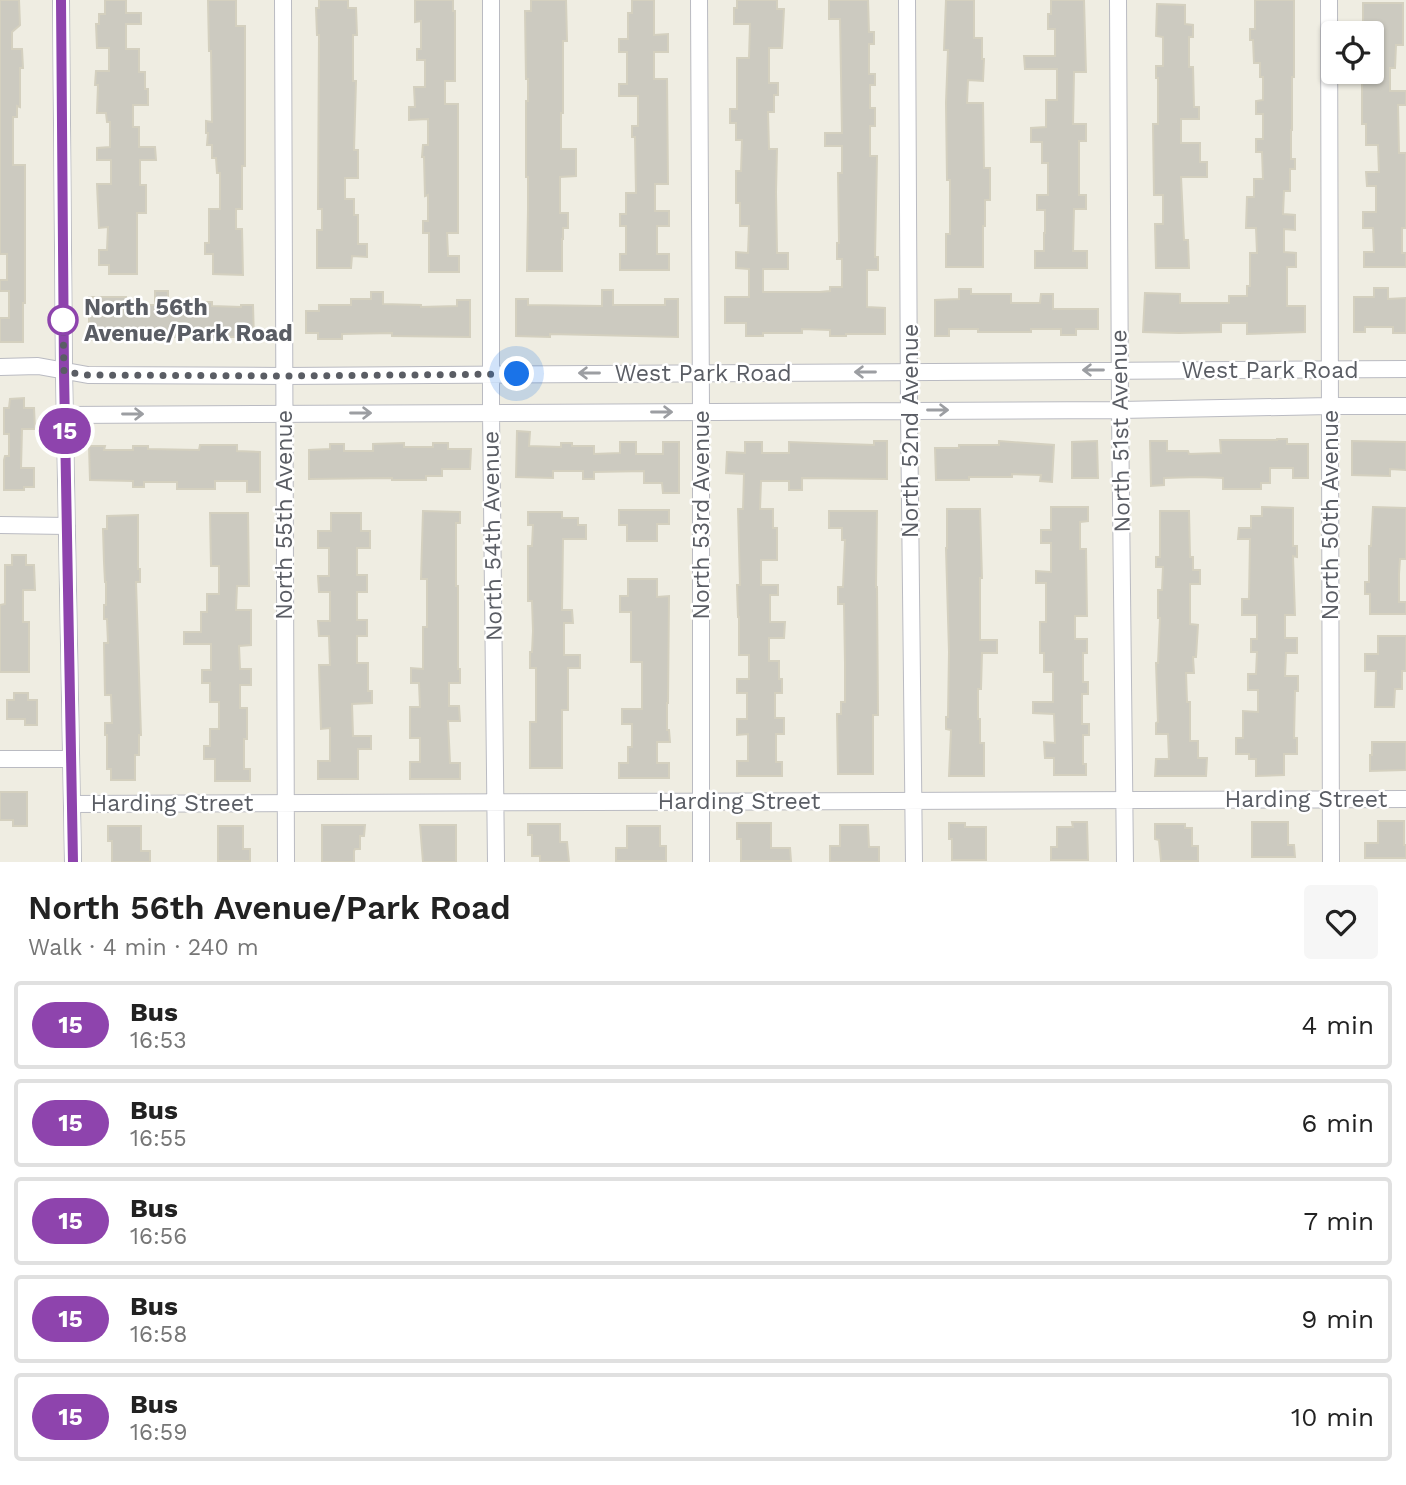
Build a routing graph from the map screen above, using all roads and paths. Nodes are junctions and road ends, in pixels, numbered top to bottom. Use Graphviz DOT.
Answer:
graph roads {
  1 [pos="61,0"];
  2 [pos="283,0"];
  3 [pos="491,0"];
  4 [pos="699,0"];
  5 [pos="907,0"];
  6 [pos="1118,0"];
  7 [pos="1329,0"];
  8 [pos="0,367"];
  9 [pos="1330,369"];
  10 [pos="1406,369"];
  11 [pos="1120,370"];
  12 [pos="64,372"];
  13 [pos="909,372"];
  14 [pos="701,373"];
  15 [pos="491,374"];
  16 [pos="284,376"];
  17 [pos="1330,406"];
  18 [pos="1406,406"];
  19 [pos="909,410"];
  20 [pos="1120,410"];
  21 [pos="491,412"];
  22 [pos="702,412"];
  23 [pos="284,413"];
  24 [pos="65,415"];
  25 [pos="0,526"];
  26 [pos="67,526"];
  27 [pos="0,759"];
  28 [pos="70,759"];
  29 [pos="1330,799"];
  30 [pos="1406,799"];
  31 [pos="913,800"];
  32 [pos="1125,800"];
  33 [pos="700,802"];
  34 [pos="285,803"];
  35 [pos="495,803"];
  36 [pos="72,804"];
  37 [pos="73,862"];
  38 [pos="286,862"];
  39 [pos="496,862"];
  40 [pos="701,862"];
  41 [pos="914,862"];
  42 [pos="1125,862"];
  43 [pos="1331,862"];
  1 -- 12 [label="street"];
  2 -- 16 [label="street, North 55th Avenue"];
  3 -- 15 [label="street, North 54th Avenue"];
  4 -- 14 [label="street, North 53rd Avenue"];
  5 -- 13 [label="street, North 52nd Avenue"];
  6 -- 11 [label="street, North 51st Avenue"];
  7 -- 9 [label="street, North 50th Avenue"];
  8 -- 12 [label="street, West Park Road"];
  9 -- 10 [label="street, West Park Road"];
  9 -- 11 [label="street, West Park Road"];
  9 -- 17 [label="street, North 50th Avenue"];
  11 -- 13 [label="street, West Park Road, one-way"];
  11 -- 20 [label="street, North 51st Avenue"];
  12 -- 16 [label="street, West Park Road"];
  12 -- 24 [label="street"];
  13 -- 14 [label="street, West Park Road, one-way"];
  13 -- 19 [label="street, North 52nd Avenue"];
  14 -- 15 [label="street, West Park Road, one-way"];
  14 -- 22 [label="street, North 53rd Avenue"];
  15 -- 16 [label="street, West Park Road"];
  15 -- 21 [label="street, North 54th Avenue"];
  16 -- 23 [label="street, North 55th Avenue"];
  17 -- 18 [label="street, West Park Road"];
  17 -- 20 [label="street, West Park Road"];
  17 -- 29 [label="street, North 50th Avenue"];
  19 -- 20 [label="street, West Park Road, one-way"];
  19 -- 22 [label="street, West Park Road"];
  19 -- 31 [label="street, North 52nd Avenue"];
  20 -- 32 [label="street, North 51st Avenue"];
  21 -- 22 [label="street, West Park Road, one-way"];
  23 -- 21 [label="street, West Park Road, one-way"];
  21 -- 35 [label="street, North 54th Avenue"];
  22 -- 33 [label="street, North 53rd Avenue"];
  24 -- 23 [label="street, West Park Road, one-way"];
  23 -- 34 [label="street, North 55th Avenue"];
  24 -- 26 [label="street"];
  25 -- 26 [label="street"];
  26 -- 28 [label="street"];
  27 -- 28 [label="street"];
  28 -- 36 [label="street"];
  29 -- 30 [label="street, Harding Street"];
  29 -- 32 [label="street, Harding Street"];
  29 -- 43 [label="street, North 50th Avenue"];
  31 -- 32 [label="street, Harding Street"];
  31 -- 33 [label="street, Harding Street"];
  31 -- 41 [label="street, North 52nd Avenue"];
  32 -- 42 [label="street, North 51st Avenue"];
  33 -- 35 [label="street, Harding Street"];
  33 -- 40 [label="street, North 53rd Avenue"];
  34 -- 35 [label="street, Harding Street"];
  34 -- 36 [label="street, Harding Street"];
  34 -- 38 [label="street, North 55th Avenue"];
  35 -- 39 [label="street, North 54th Avenue"];
  36 -- 37 [label="street"];
}
